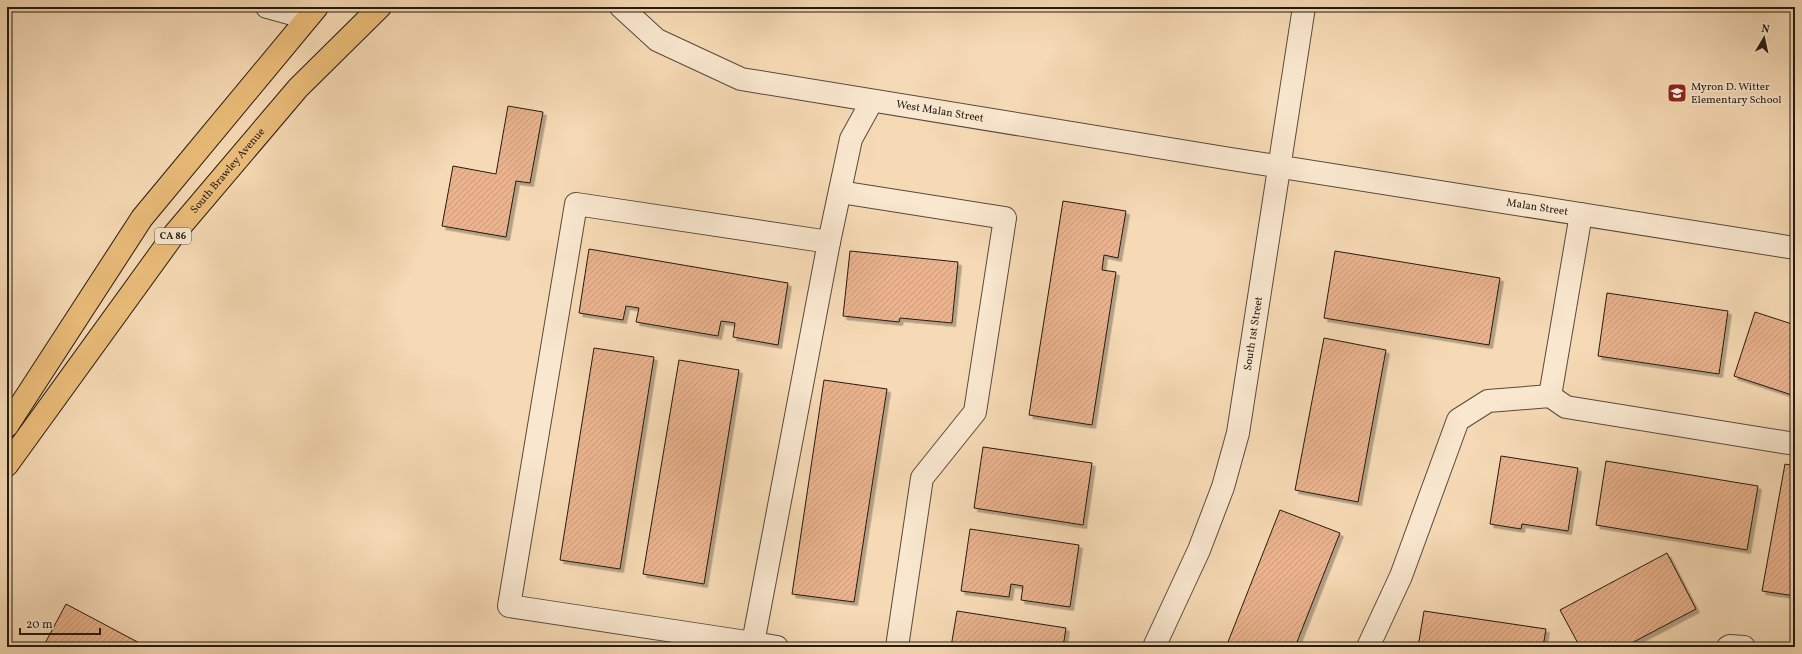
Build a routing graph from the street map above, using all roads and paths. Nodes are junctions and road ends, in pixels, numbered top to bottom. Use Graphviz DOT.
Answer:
graph roads {
  1 [pos="267,7"];
  2 [pos="380,7"];
  3 [pos="621,7"];
  4 [pos="1304,7"];
  5 [pos="312,13"];
  6 [pos="872,102"];
  7 [pos="1279,167"];
  8 [pos="840,192"];
  9 [pos="1580,214"];
  10 [pos="829,242"];
  11 [pos="1795,248"];
  12 [pos="1550,396"];
  13 [pos="7,426"];
  14 [pos="1795,444"];
  15 [pos="7,466"];
  16 [pos="753,643"];
  17 [pos="776,647"];
  18 [pos="897,647"];
  19 [pos="1154,647"];
  20 [pos="1368,647"];
  21 [pos="1728,647"];
  22 [pos="1744,647"];
  1 -- 5 [label="street"];
  2 -- 15 [label="highway, South Brawley Avenue / CA 86"];
  3 -- 6 [label="street, West Malan Street"];
  4 -- 7 [label="street, South 1st Street"];
  5 -- 13 [label="highway, CA 86"];
  6 -- 7 [label="street, West Malan Street"];
  6 -- 8 [label="street"];
  7 -- 9 [label="street, Malan Street"];
  7 -- 19 [label="street, South 1st Street"];
  8 -- 10 [label="street"];
  8 -- 18 [label="street"];
  9 -- 11 [label="street, Malan Street"];
  9 -- 12 [label="street"];
  10 -- 16 [label="street"];
  10 -- 16 [label="street"];
  12 -- 14 [label="street"];
  12 -- 20 [label="street"];
  16 -- 17 [label="street"];
  21 -- 22 [label="street"];
}
